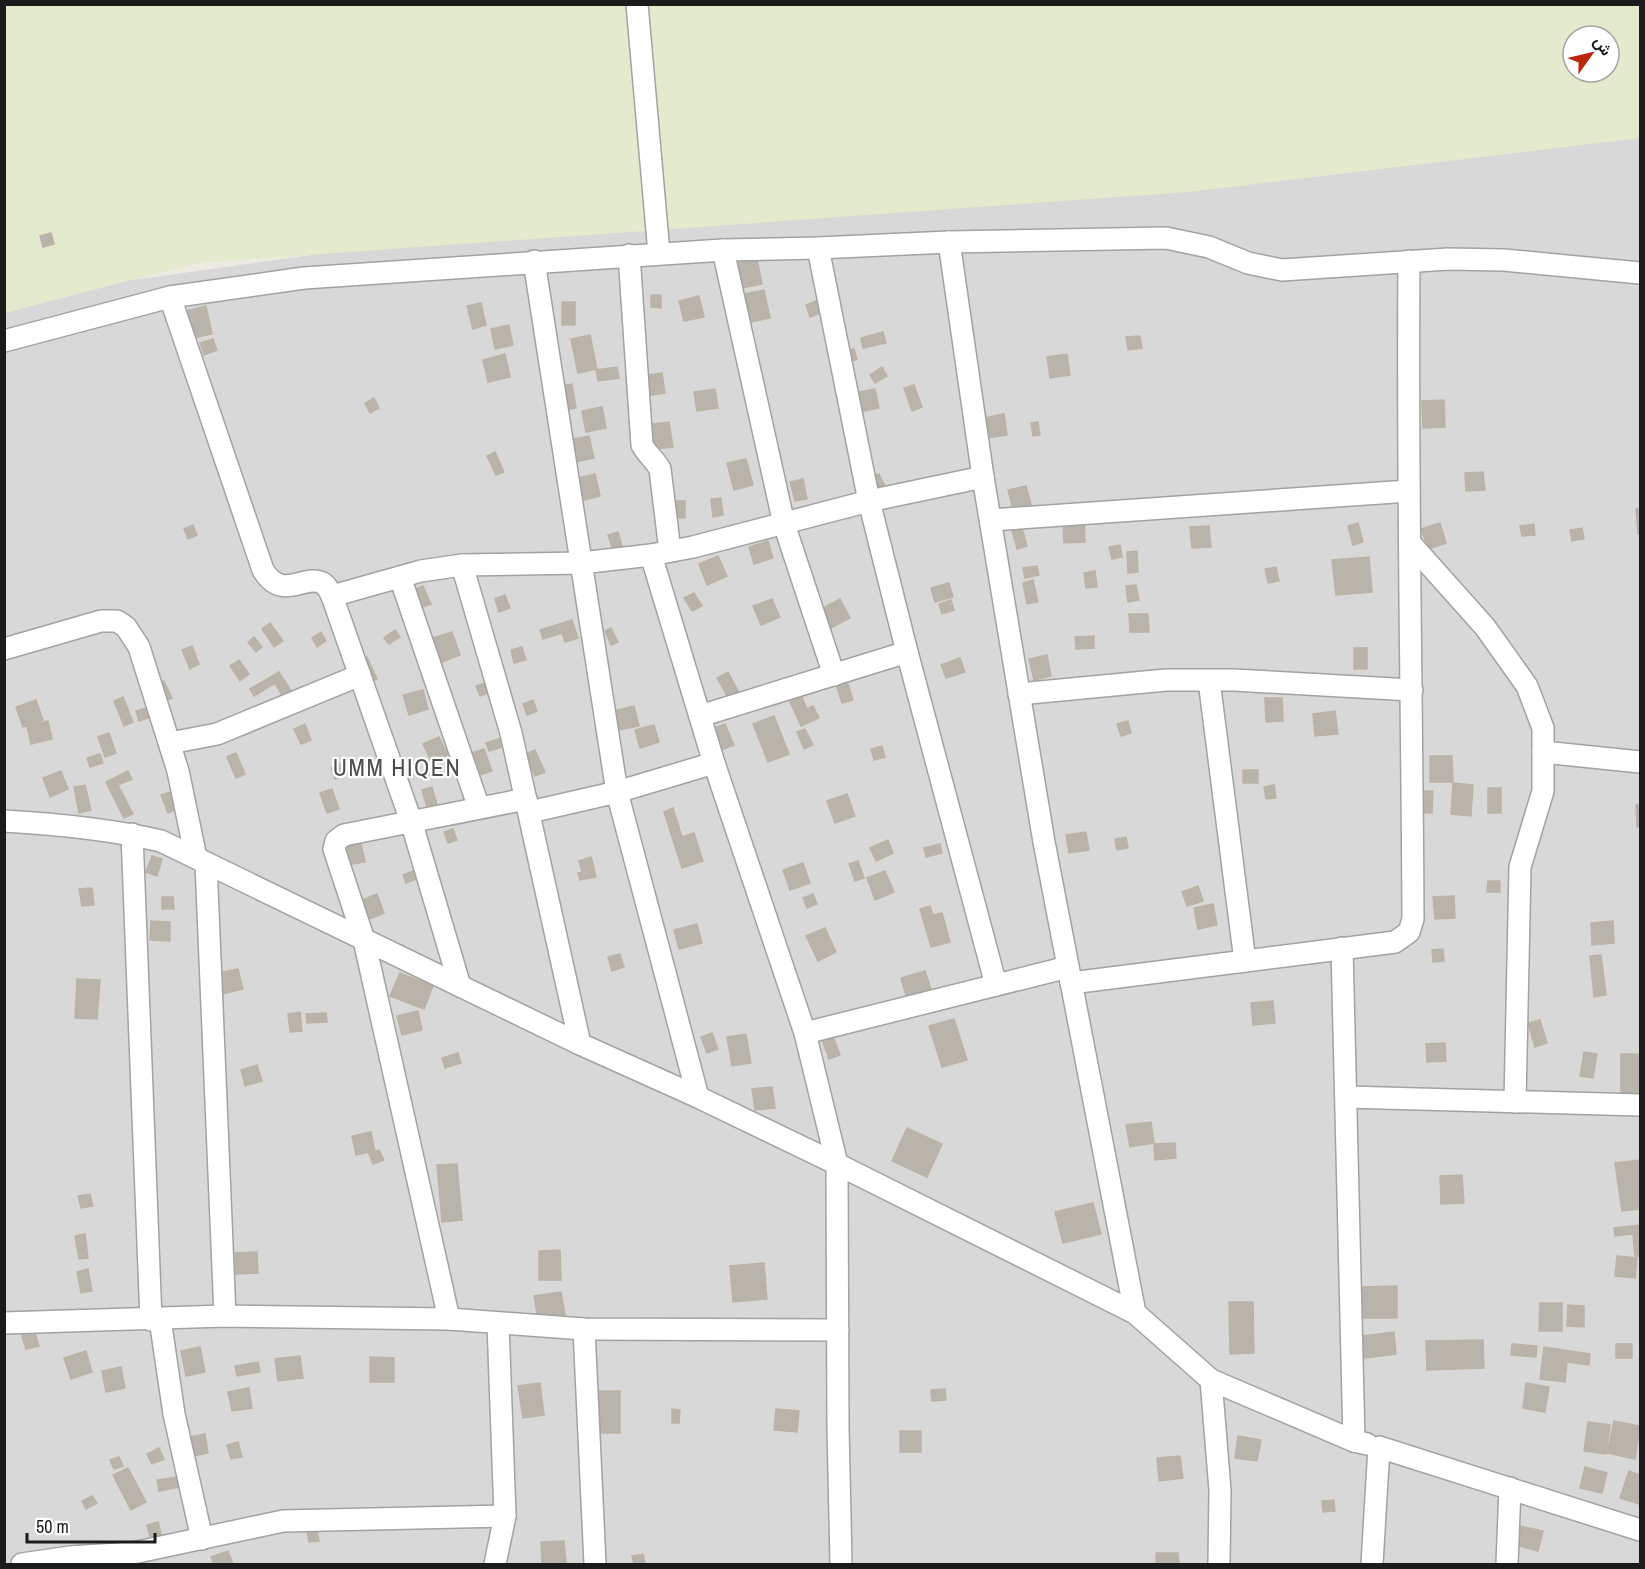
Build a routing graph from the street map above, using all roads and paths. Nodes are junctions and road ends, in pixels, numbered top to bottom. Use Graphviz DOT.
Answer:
graph roads {
  1 [pos="637,4"];
  2 [pos="949,242"];
  3 [pos="818,248"];
  4 [pos="723,250"];
  5 [pos="659,253"];
  6 [pos="628,255"];
  7 [pos="534,261"];
  8 [pos="1409,261"];
  9 [pos="1641,273"];
  10 [pos="170,297"];
  11 [pos="4,341"];
  12 [pos="984,477"];
  13 [pos="1410,491"];
  14 [pos="869,501"];
  15 [pos="991,520"];
  16 [pos="784,524"];
  17 [pos="1410,543"];
  18 [pos="661,553"];
  19 [pos="581,562"];
  20 [pos="462,566"];
  21 [pos="400,577"];
  22 [pos="332,596"];
  23 [pos="4,649"];
  24 [pos="907,652"];
  25 [pos="360,675"];
  26 [pos="834,675"];
  27 [pos="1209,681"];
  28 [pos="1412,690"];
  29 [pos="1019,694"];
  30 [pos="700,716"];
  31 [pos="170,743"];
  32 [pos="1543,752"];
  33 [pos="1641,762"];
  34 [pos="714,763"];
  35 [pos="618,792"];
  36 [pos="528,805"];
  37 [pos="479,808"];
  38 [pos="4,821"];
  39 [pos="411,821"];
  40 [pos="132,834"];
  41 [pos="201,860"];
  42 [pos="364,939"];
  43 [pos="1342,948"];
  44 [pos="1245,960"];
  45 [pos="1070,975"];
  46 [pos="996,985"];
  47 [pos="460,986"];
  48 [pos="805,1033"];
  49 [pos="580,1044"];
  50 [pos="698,1097"];
  51 [pos="1347,1097"];
  52 [pos="1515,1102"];
  53 [pos="1641,1105"];
  54 [pos="837,1164"];
  55 [pos="1135,1313"];
  56 [pos="225,1316"];
  57 [pos="156,1319"];
  58 [pos="449,1319"];
  59 [pos="4,1323"];
  60 [pos="498,1323"];
  61 [pos="584,1329"];
  62 [pos="837,1330"];
  63 [pos="1211,1380"];
  64 [pos="1354,1441"];
  65 [pos="1379,1447"];
  66 [pos="1510,1488"];
  67 [pos="505,1516"];
  68 [pos="1641,1530"];
  69 [pos="202,1539"];
  70 [pos="33,1564"];
  71 [pos="495,1564"];
  72 [pos="595,1564"];
  73 [pos="841,1564"];
  74 [pos="1219,1564"];
  75 [pos="1372,1564"];
  76 [pos="1507,1564"];
  1 -- 5 [label="street"];
  2 -- 3 [label="street"];
  2 -- 8 [label="street"];
  2 -- 12 [label="street"];
  3 -- 4 [label="street"];
  3 -- 14 [label="street"];
  4 -- 5 [label="street"];
  4 -- 16 [label="street"];
  5 -- 6 [label="street"];
  6 -- 7 [label="street"];
  6 -- 18 [label="street"];
  7 -- 10 [label="street"];
  7 -- 19 [label="street"];
  8 -- 9 [label="street"];
  8 -- 13 [label="street"];
  10 -- 11 [label="street"];
  10 -- 22 [label="street"];
  12 -- 14 [label="street"];
  12 -- 15 [label="street"];
  13 -- 15 [label="street"];
  13 -- 17 [label="street"];
  14 -- 16 [label="street"];
  14 -- 24 [label="street"];
  15 -- 29 [label="street"];
  16 -- 18 [label="street"];
  16 -- 26 [label="street"];
  17 -- 28 [label="street"];
  17 -- 32 [label="street"];
  18 -- 19 [label="street"];
  18 -- 30 [label="street"];
  19 -- 20 [label="street"];
  19 -- 35 [label="street"];
  20 -- 21 [label="street"];
  20 -- 36 [label="street"];
  21 -- 22 [label="street"];
  21 -- 37 [label="street"];
  22 -- 25 [label="street"];
  23 -- 31 [label="street"];
  24 -- 26 [label="street"];
  24 -- 46 [label="street"];
  25 -- 31 [label="street"];
  25 -- 39 [label="street"];
  26 -- 30 [label="street"];
  27 -- 28 [label="street"];
  27 -- 29 [label="street"];
  27 -- 44 [label="street"];
  28 -- 43 [label="street"];
  29 -- 45 [label="street"];
  30 -- 34 [label="street"];
  31 -- 41 [label="street"];
  32 -- 33 [label="street"];
  32 -- 52 [label="street"];
  34 -- 35 [label="street"];
  34 -- 48 [label="street"];
  35 -- 36 [label="street"];
  35 -- 50 [label="street"];
  36 -- 37 [label="street"];
  36 -- 49 [label="street"];
  37 -- 39 [label="street"];
  38 -- 40 [label="street"];
  39 -- 42 [label="street"];
  39 -- 47 [label="street"];
  40 -- 41 [label="street"];
  40 -- 57 [label="street"];
  41 -- 42 [label="street"];
  41 -- 56 [label="street"];
  42 -- 47 [label="street"];
  42 -- 58 [label="street"];
  43 -- 44 [label="street"];
  43 -- 51 [label="street"];
  44 -- 45 [label="street"];
  45 -- 46 [label="street"];
  45 -- 55 [label="street"];
  46 -- 48 [label="street"];
  47 -- 49 [label="street"];
  48 -- 54 [label="street"];
  49 -- 50 [label="street"];
  50 -- 54 [label="street"];
  51 -- 52 [label="street"];
  51 -- 64 [label="street"];
  52 -- 53 [label="street"];
  54 -- 55 [label="street"];
  54 -- 62 [label="street"];
  55 -- 63 [label="street"];
  56 -- 57 [label="street"];
  56 -- 58 [label="street"];
  57 -- 59 [label="street"];
  57 -- 69 [label="street"];
  58 -- 60 [label="street"];
  60 -- 61 [label="street"];
  60 -- 67 [label="street"];
  61 -- 62 [label="street"];
  61 -- 72 [label="street"];
  62 -- 73 [label="street"];
  63 -- 64 [label="street"];
  63 -- 74 [label="street"];
  64 -- 65 [label="street"];
  65 -- 66 [label="street"];
  65 -- 75 [label="street"];
  66 -- 68 [label="street"];
  66 -- 76 [label="street"];
  67 -- 69 [label="street"];
  67 -- 71 [label="street"];
  69 -- 70 [label="street"];
}
